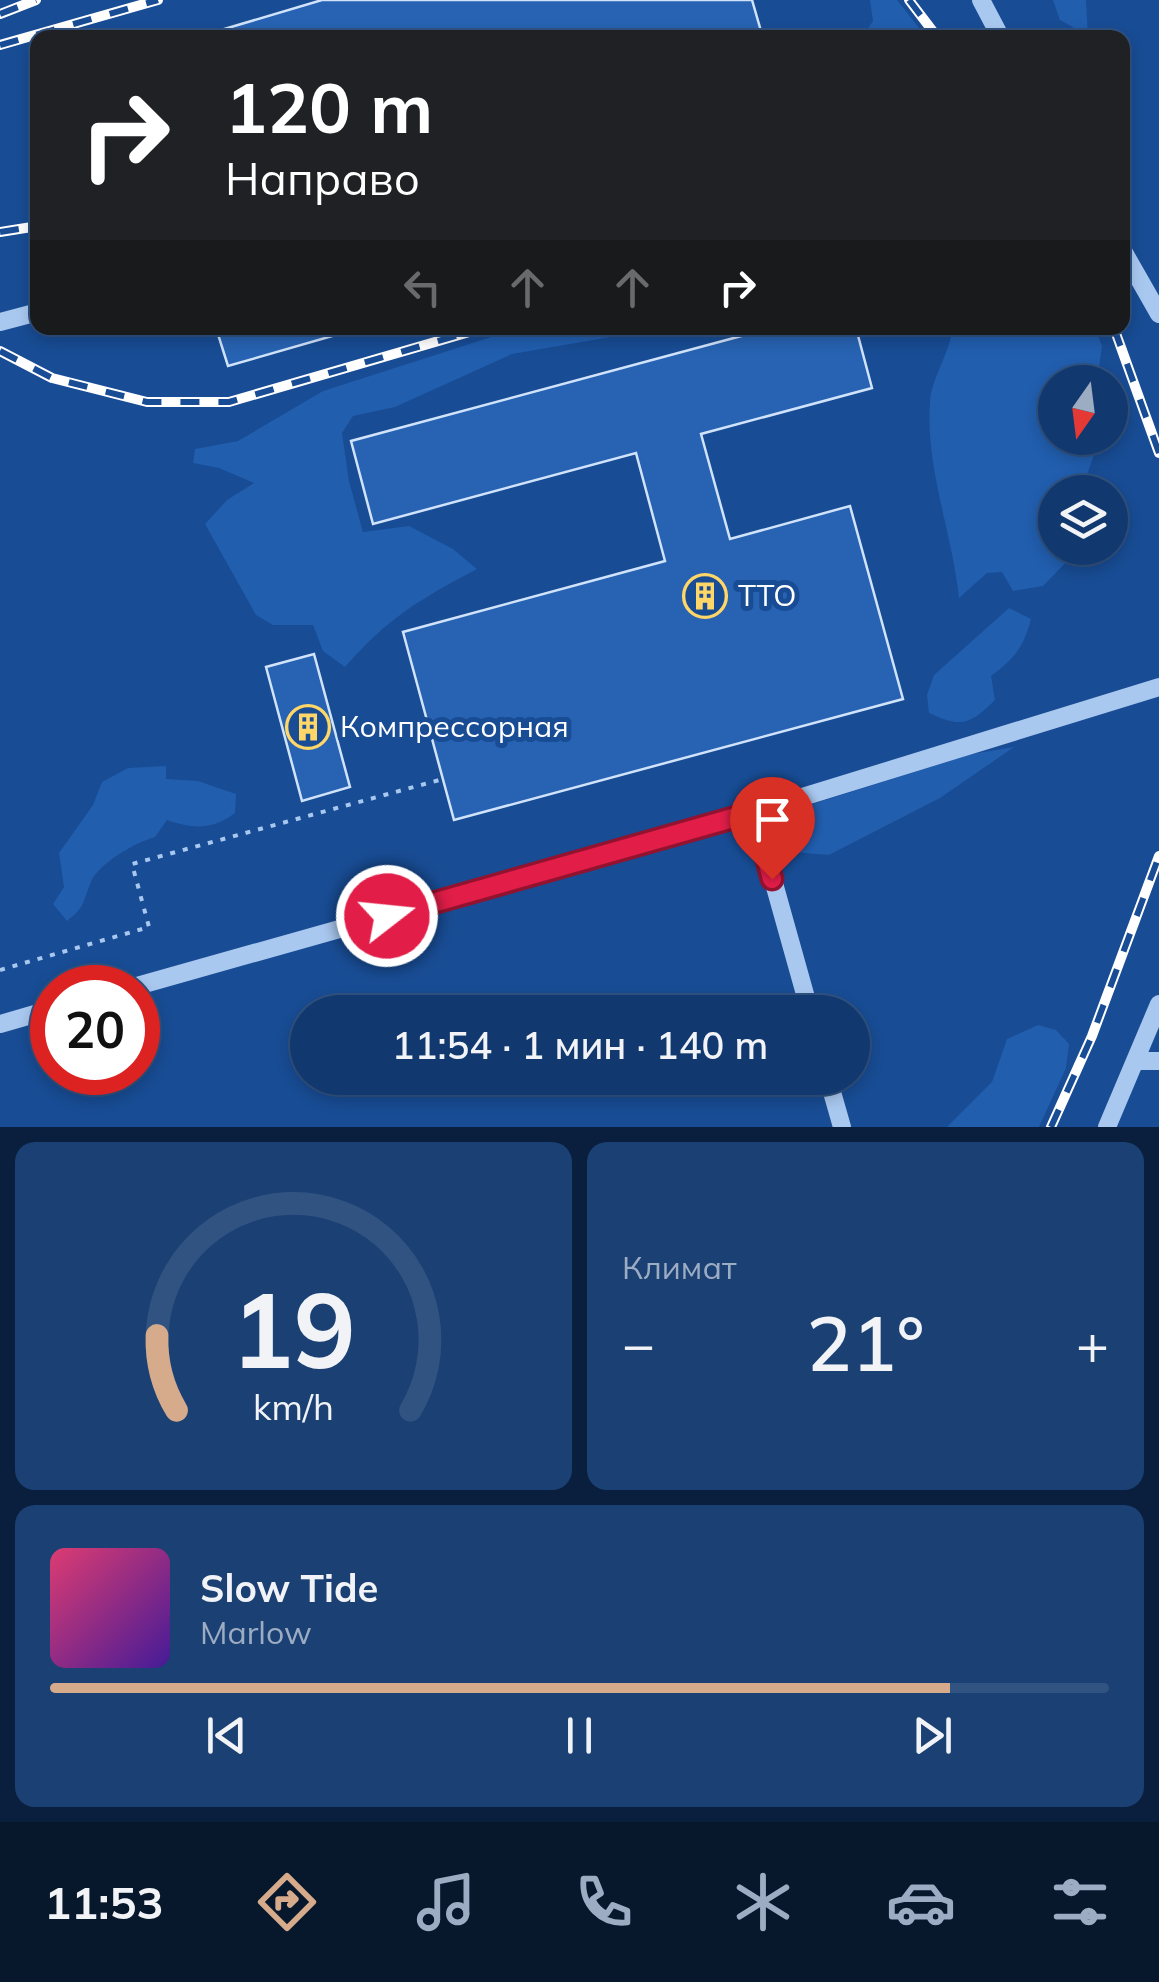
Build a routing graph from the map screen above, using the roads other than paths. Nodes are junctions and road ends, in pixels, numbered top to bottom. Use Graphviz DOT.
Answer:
graph roads {
  1 [pos="981,0"];
  2 [pos="997,30"];
  3 [pos="1130,263"];
  4 [pos="30,314"];
  5 [pos="1159,314"];
  6 [pos="0,322"];
  7 [pos="1159,687"];
  8 [pos="754,812"];
  9 [pos="160,980"];
  10 [pos="805,995"];
  11 [pos="1159,1004"];
  12 [pos="30,1015"];
  13 [pos="0,1024"];
  14 [pos="1137,1061"];
  15 [pos="1159,1061"];
  16 [pos="833,1095"];
  17 [pos="842,1127"];
  18 [pos="1107,1127"];
  1 -- 2 [label="street"];
  3 -- 5 [label="street"];
  4 -- 6 [label="street"];
  7 -- 8 [label="street"];
  8 -- 9 [label="street"];
  8 -- 10 [label="street"];
  11 -- 14 [label="street"];
  12 -- 13 [label="street"];
  14 -- 15 [label="street"];
  14 -- 18 [label="street"];
  16 -- 17 [label="street"];
}
